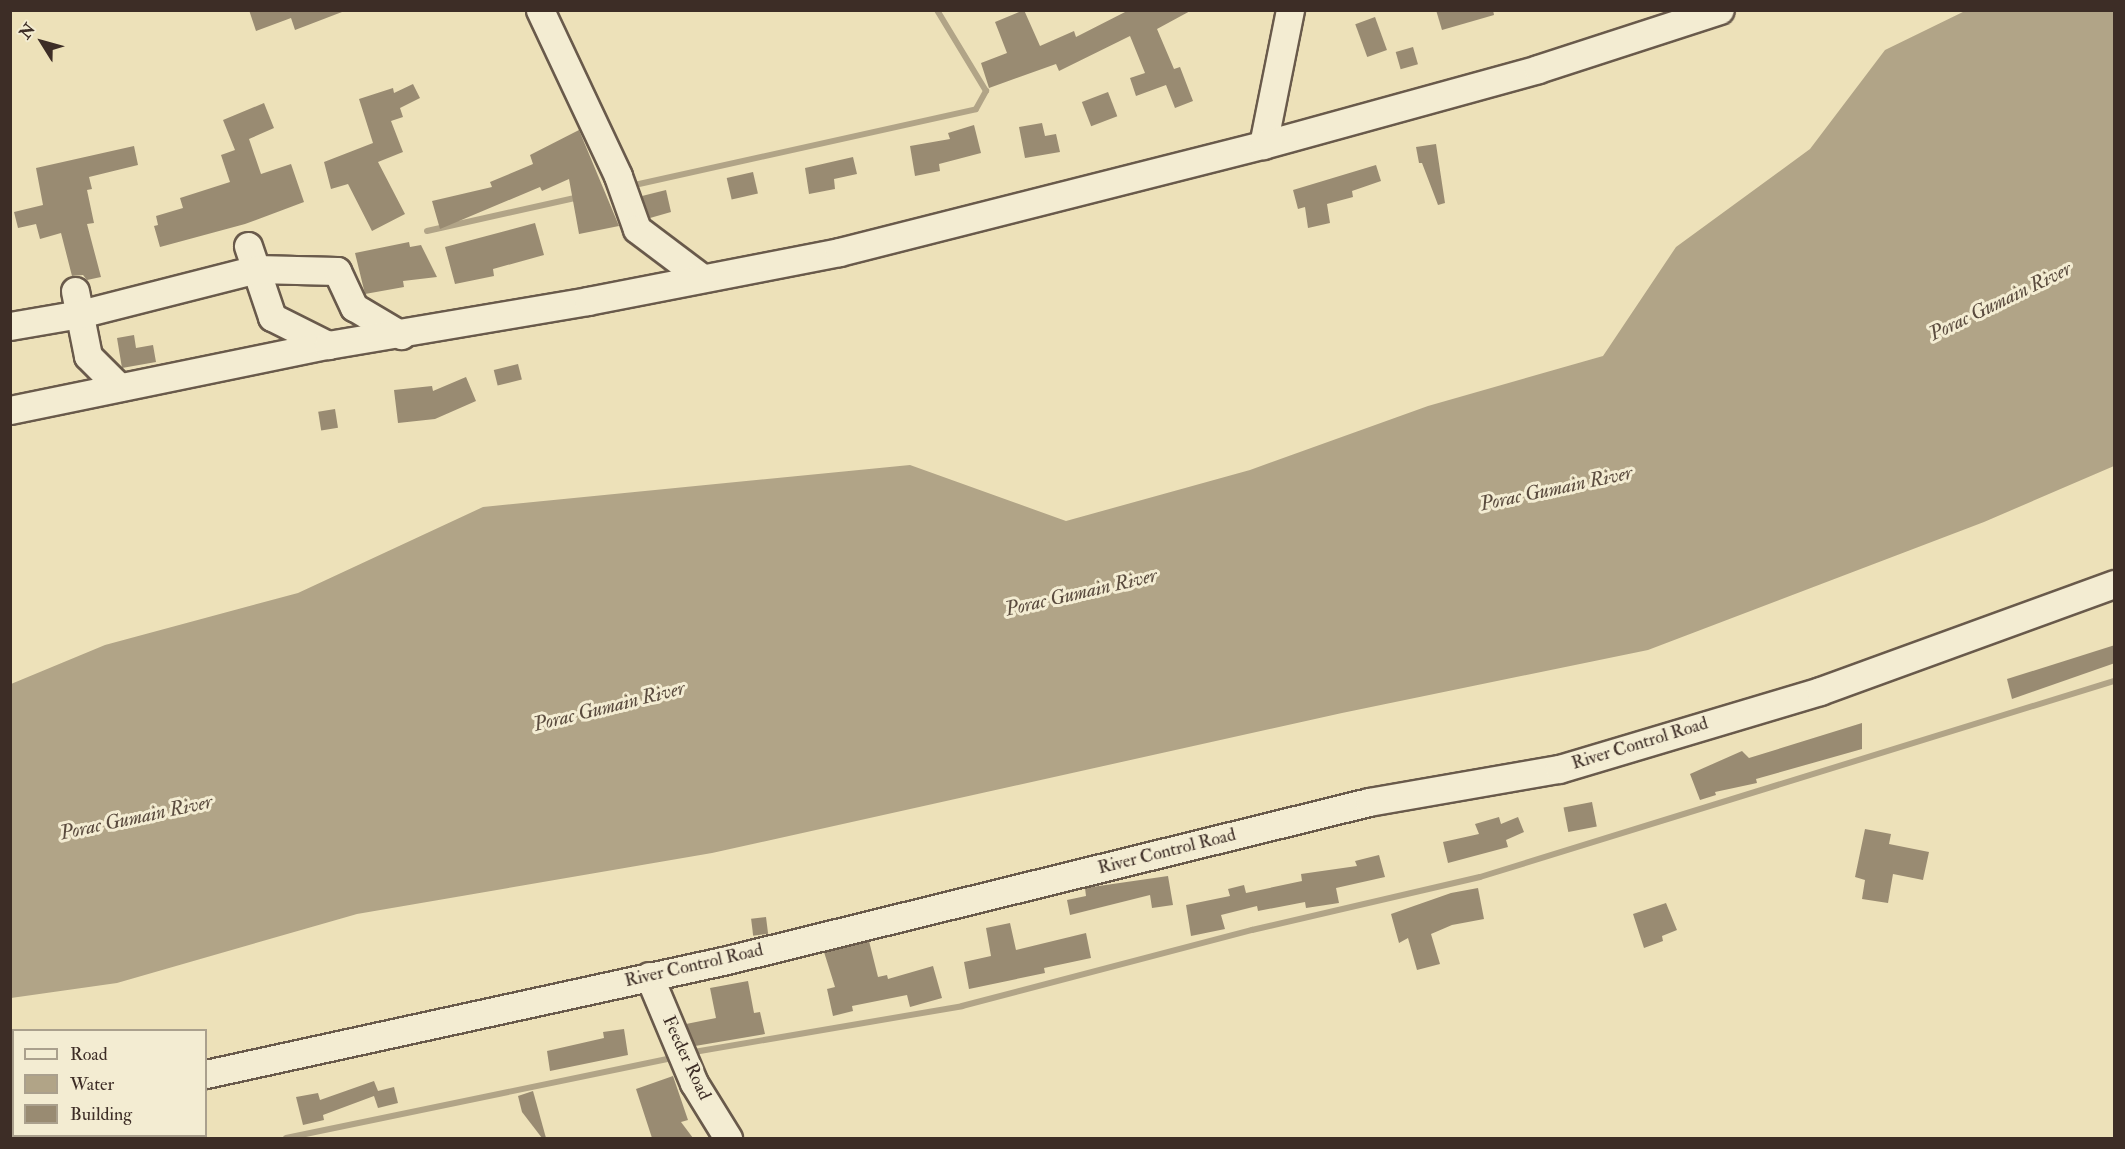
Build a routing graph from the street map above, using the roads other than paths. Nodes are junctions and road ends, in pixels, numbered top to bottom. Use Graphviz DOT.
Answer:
graph roads {
  1 [pos="540,10"];
  2 [pos="1290,10"];
  3 [pos="1720,10"];
  4 [pos="1263,145"];
  5 [pos="252,257"];
  6 [pos="702,278"];
  7 [pos="77,303"];
  8 [pos="10,326"];
  9 [pos="401,335"];
  10 [pos="328,345"];
  11 [pos="119,387"];
  12 [pos="10,410"];
  13 [pos="2115,584"];
  14 [pos="649,976"];
  15 [pos="207,1074"];
  16 [pos="728,1138"];
  1 -- 6 [label="street"];
  2 -- 4 [label="street"];
  3 -- 4 [label="street"];
  4 -- 6 [label="street"];
  5 -- 7 [label="street"];
  5 -- 9 [label="street"];
  5 -- 10 [label="street"];
  6 -- 9 [label="street"];
  7 -- 8 [label="street"];
  7 -- 11 [label="street"];
  9 -- 10 [label="street"];
  10 -- 11 [label="street"];
  11 -- 12 [label="street"];
  13 -- 14 [label="street, River Control Road"];
  14 -- 15 [label="street, River Control Road"];
  14 -- 16 [label="street, Feeder Road"];
}
